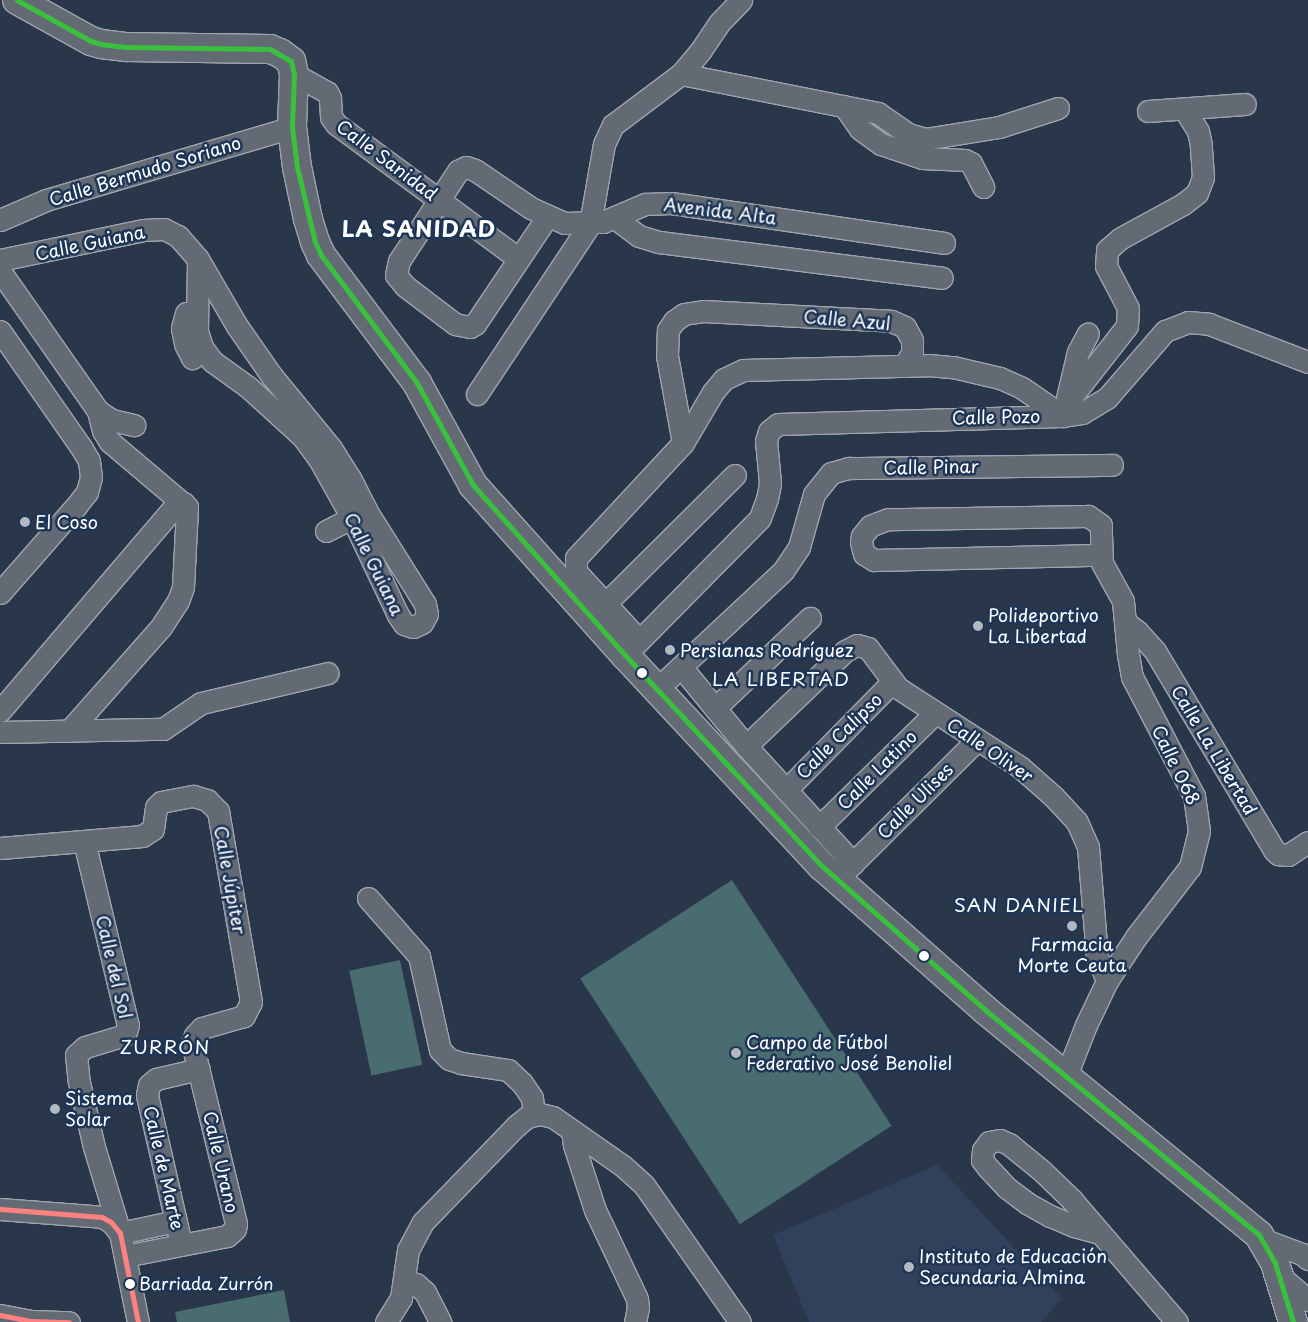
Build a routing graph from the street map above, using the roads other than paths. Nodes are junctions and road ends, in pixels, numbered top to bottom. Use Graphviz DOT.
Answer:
graph roads {
  1 [pos="17,0"];
  2 [pos="741,0"];
  3 [pos="294,74"];
  4 [pos="681,74"];
  5 [pos="1245,104"];
  6 [pos="844,106"];
  7 [pos="1058,108"];
  8 [pos="1184,108"];
  9 [pos="1148,111"];
  10 [pos="292,127"];
  11 [pos="983,186"];
  12 [pos="440,200"];
  13 [pos="547,217"];
  14 [pos="615,218"];
  15 [pos="0,220"];
  16 [pos="590,224"];
  17 [pos="944,243"];
  18 [pos="198,259"];
  19 [pos="519,259"];
  20 [pos="0,260"];
  21 [pos="0,271"];
  22 [pos="942,278"];
  23 [pos="198,288"];
  24 [pos="0,331"];
  25 [pos="1088,333"];
  26 [pos="192,358"];
  27 [pos="1308,362"];
  28 [pos="904,366"];
  29 [pos="477,394"];
  30 [pos="1064,410"];
  31 [pos="98,411"];
  32 [pos="134,425"];
  33 [pos="683,443"];
  34 [pos="1112,465"];
  35 [pos="735,475"];
  36 [pos="184,503"];
  37 [pos="352,518"];
  38 [pos="326,531"];
  39 [pos="1100,555"];
  40 [pos="0,593"];
  41 [pos="606,604"];
  42 [pos="810,618"];
  43 [pos="1125,622"];
  44 [pos="632,647"];
  45 [pos="682,668"];
  46 [pos="328,673"];
  47 [pos="892,682"];
  48 [pos="658,688"];
  49 [pos="715,708"];
  50 [pos="0,712"];
  51 [pos="935,713"];
  52 [pos="69,731"];
  53 [pos="0,732"];
  54 [pos="977,740"];
  55 [pos="746,746"];
  56 [pos="786,790"];
  57 [pos="819,827"];
  58 [pos="84,841"];
  59 [pos="1308,842"];
  60 [pos="0,848"];
  61 [pos="845,871"];
  62 [pos="368,898"];
  63 [pos="1107,980"];
  64 [pos="199,1069"];
  65 [pos="1066,1076"];
  66 [pos="534,1115"];
  67 [pos="572,1131"];
  68 [pos="0,1210"];
  69 [pos="176,1221"];
  70 [pos="120,1233"];
  71 [pos="1100,1233"];
  72 [pos="1262,1239"];
  73 [pos="181,1245"];
  74 [pos="125,1256"];
  75 [pos="1308,1259"];
  76 [pos="405,1281"];
  77 [pos="0,1315"];
  78 [pos="1298,1316"];
  79 [pos="69,1322"];
  80 [pos="138,1322"];
  81 [pos="386,1322"];
  82 [pos="440,1322"];
  83 [pos="635,1322"];
  84 [pos="740,1322"];
  85 [pos="1177,1322"];
  1 -- 3 [label="street"];
  2 -- 4 [label="street"];
  3 -- 10 [label="street"];
  3 -- 12 [label="street, Calle Sanidad"];
  4 -- 6 [label="street"];
  4 -- 16 [label="street"];
  5 -- 8 [label="street"];
  6 -- 7 [label="street"];
  6 -- 11 [label="street"];
  8 -- 9 [label="street"];
  8 -- 30 [label="street"];
  10 -- 15 [label="street, Calle Bermudo Soriano"];
  10 -- 44 [label="street"];
  12 -- 13 [label="street, Avenida Alta"];
  12 -- 19 [label="street, Calle Sanidad"];
  12 -- 19 [label="street"];
  13 -- 16 [label="street, Avenida Alta"];
  13 -- 19 [label="street"];
  14 -- 16 [label="street, Avenida Alta"];
  14 -- 17 [label="street, Avenida Alta"];
  14 -- 22 [label="street"];
  16 -- 29 [label="street"];
  18 -- 20 [label="street, Calle Guiana"];
  18 -- 23 [label="street, Calle Guiana"];
  18 -- 37 [label="street, Calle Guiana"];
  21 -- 31 [label="street"];
  23 -- 26 [label="street"];
  23 -- 37 [label="street, Calle Guiana"];
  24 -- 40 [label="street"];
  25 -- 30 [label="street"];
  27 -- 30 [label="street, Calle Pozo"];
  28 -- 30 [label="street"];
  28 -- 33 [label="street"];
  28 -- 33 [label="street, Calle Azul"];
  30 -- 44 [label="street, Calle Pozo"];
  31 -- 32 [label="street"];
  31 -- 36 [label="street"];
  33 -- 41 [label="street"];
  34 -- 45 [label="street, Calle Pinar"];
  35 -- 41 [label="street"];
  36 -- 50 [label="street"];
  36 -- 52 [label="street"];
  37 -- 38 [label="street"];
  39 -- 39 [label="street, Calle 068"];
  39 -- 43 [label="street, Calle 068"];
  41 -- 44 [label="street"];
  42 -- 49 [label="street"];
  43 -- 59 [label="street, Calle La Libertad"];
  43 -- 63 [label="street, Calle 068"];
  44 -- 48 [label="street"];
  45 -- 48 [label="street, Calle Pinar"];
  45 -- 49 [label="street"];
  46 -- 52 [label="street"];
  47 -- 51 [label="street, Calle Oliver"];
  47 -- 55 [label="street, Calle Oliver"];
  47 -- 56 [label="street, Calle Calipso"];
  48 -- 61 [label="street"];
  49 -- 55 [label="street"];
  51 -- 54 [label="street, Calle Oliver"];
  51 -- 57 [label="street, Calle Latino"];
  52 -- 53 [label="street"];
  54 -- 61 [label="street, Calle Ulises"];
  54 -- 63 [label="street, Calle Oliver"];
  55 -- 56 [label="street"];
  56 -- 57 [label="street"];
  57 -- 61 [label="street"];
  58 -- 60 [label="street, Calle Júpiter"];
  58 -- 64 [label="street, Calle Júpiter"];
  58 -- 70 [label="street, Calle del Sol"];
  61 -- 65 [label="street"];
  62 -- 66 [label="street"];
  63 -- 65 [label="street, Calle 068"];
  64 -- 69 [label="street, Calle de Marte"];
  64 -- 73 [label="street, Calle Urano"];
  65 -- 72 [label="street"];
  66 -- 67 [label="street"];
  66 -- 76 [label="street"];
  67 -- 83 [label="street"];
  67 -- 84 [label="street"];
  68 -- 70 [label="street"];
  69 -- 70 [label="street"];
  69 -- 73 [label="street, Calle de Marte"];
  70 -- 74 [label="street"];
  71 -- 71 [label="street"];
  71 -- 85 [label="street"];
  72 -- 75 [label="street"];
  72 -- 78 [label="street"];
  73 -- 74 [label="street"];
  74 -- 80 [label="street"];
  76 -- 81 [label="street"];
  76 -- 82 [label="street"];
  77 -- 79 [label="street"];
}
